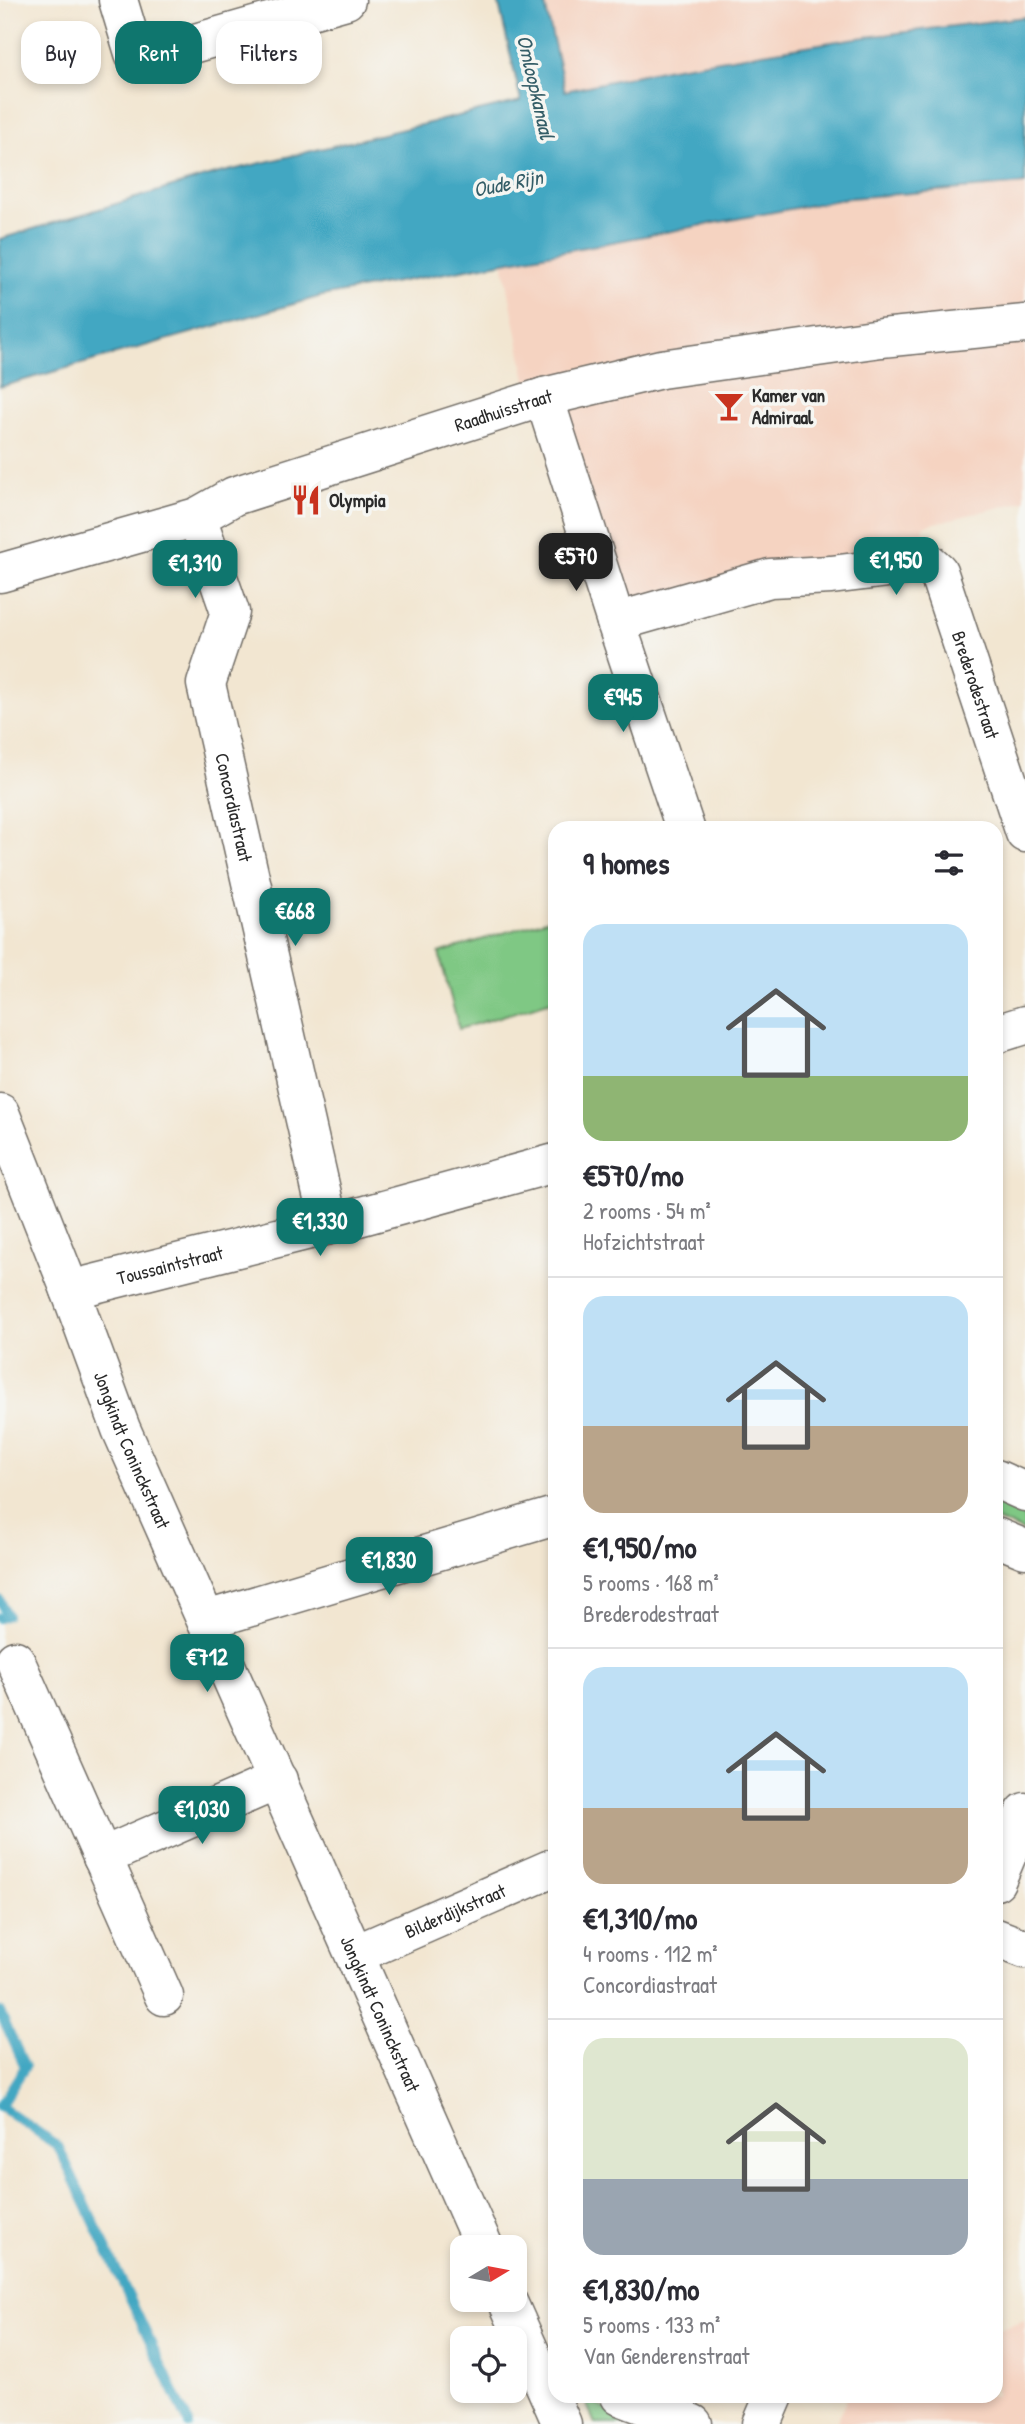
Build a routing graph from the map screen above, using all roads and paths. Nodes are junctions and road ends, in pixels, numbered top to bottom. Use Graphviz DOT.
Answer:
graph roads {
  1 [pos="118,0"];
  2 [pos="346,0"];
  3 [pos="1025,324"];
  4 [pos="544,397"];
  5 [pos="197,517"];
  6 [pos="0,573"];
  7 [pos="616,622"];
  8 [pos="683,821"];
  9 [pos="1025,833"];
  10 [pos="1025,1024"];
  11 [pos="1003,1032"];
  12 [pos="0,1114"];
  13 [pos="548,1166"];
  14 [pos="329,1225"];
  15 [pos="70,1290"];
  16 [pos="1003,1482"];
  17 [pos="1025,1492"];
  18 [pos="548,1518"];
  19 [pos="1003,1540"];
  20 [pos="1025,1549"];
  21 [pos="207,1620"];
  22 [pos="15,1660"];
  23 [pos="278,1780"];
  24 [pos="1025,1812"];
  25 [pos="102,1857"];
  26 [pos="1003,1864"];
  27 [pos="548,1870"];
  28 [pos="1003,1941"];
  29 [pos="1025,1950"];
  30 [pos="356,1954"];
  31 [pos="164,1996"];
  32 [pos="479,2235"];
  33 [pos="514,2312"];
  34 [pos="544,2364"];
  35 [pos="556,2403"];
  36 [pos="638,2403"];
  37 [pos="771,2403"];
  38 [pos="562,2424"];
  39 [pos="693,2424"];
  40 [pos="762,2424"];
  1 -- 2 [label="street"];
  3 -- 4 [label="street, Raadhuisstraat"];
  4 -- 5 [label="street, Raadhuisstraat"];
  4 -- 7 [label="street"];
  5 -- 6 [label="street, Raadhuisstraat"];
  5 -- 14 [label="street, Concordiastraat"];
  7 -- 8 [label="street"];
  7 -- 9 [label="street, Brederodestraat"];
  10 -- 11 [label="street"];
  12 -- 15 [label="street, Jongkindt Coninckstraat"];
  13 -- 14 [label="street, Toussaintstraat"];
  14 -- 15 [label="street, Toussaintstraat"];
  15 -- 21 [label="street, Jongkindt Coninckstraat"];
  16 -- 17 [label="street"];
  18 -- 21 [label="street"];
  19 -- 20 [label="street"];
  21 -- 23 [label="street, Jongkindt Coninckstraat"];
  22 -- 25 [label="street"];
  23 -- 25 [label="street"];
  23 -- 30 [label="street, Jongkindt Coninckstraat"];
  24 -- 26 [label="street"];
  25 -- 31 [label="street"];
  27 -- 30 [label="street, Bilderdijkstraat"];
  28 -- 29 [label="street"];
  30 -- 32 [label="street, Jongkindt Coninckstraat"];
  33 -- 34 [label="street"];
  35 -- 38 [label="street"];
  36 -- 39 [label="street"];
  37 -- 40 [label="street"];
}
